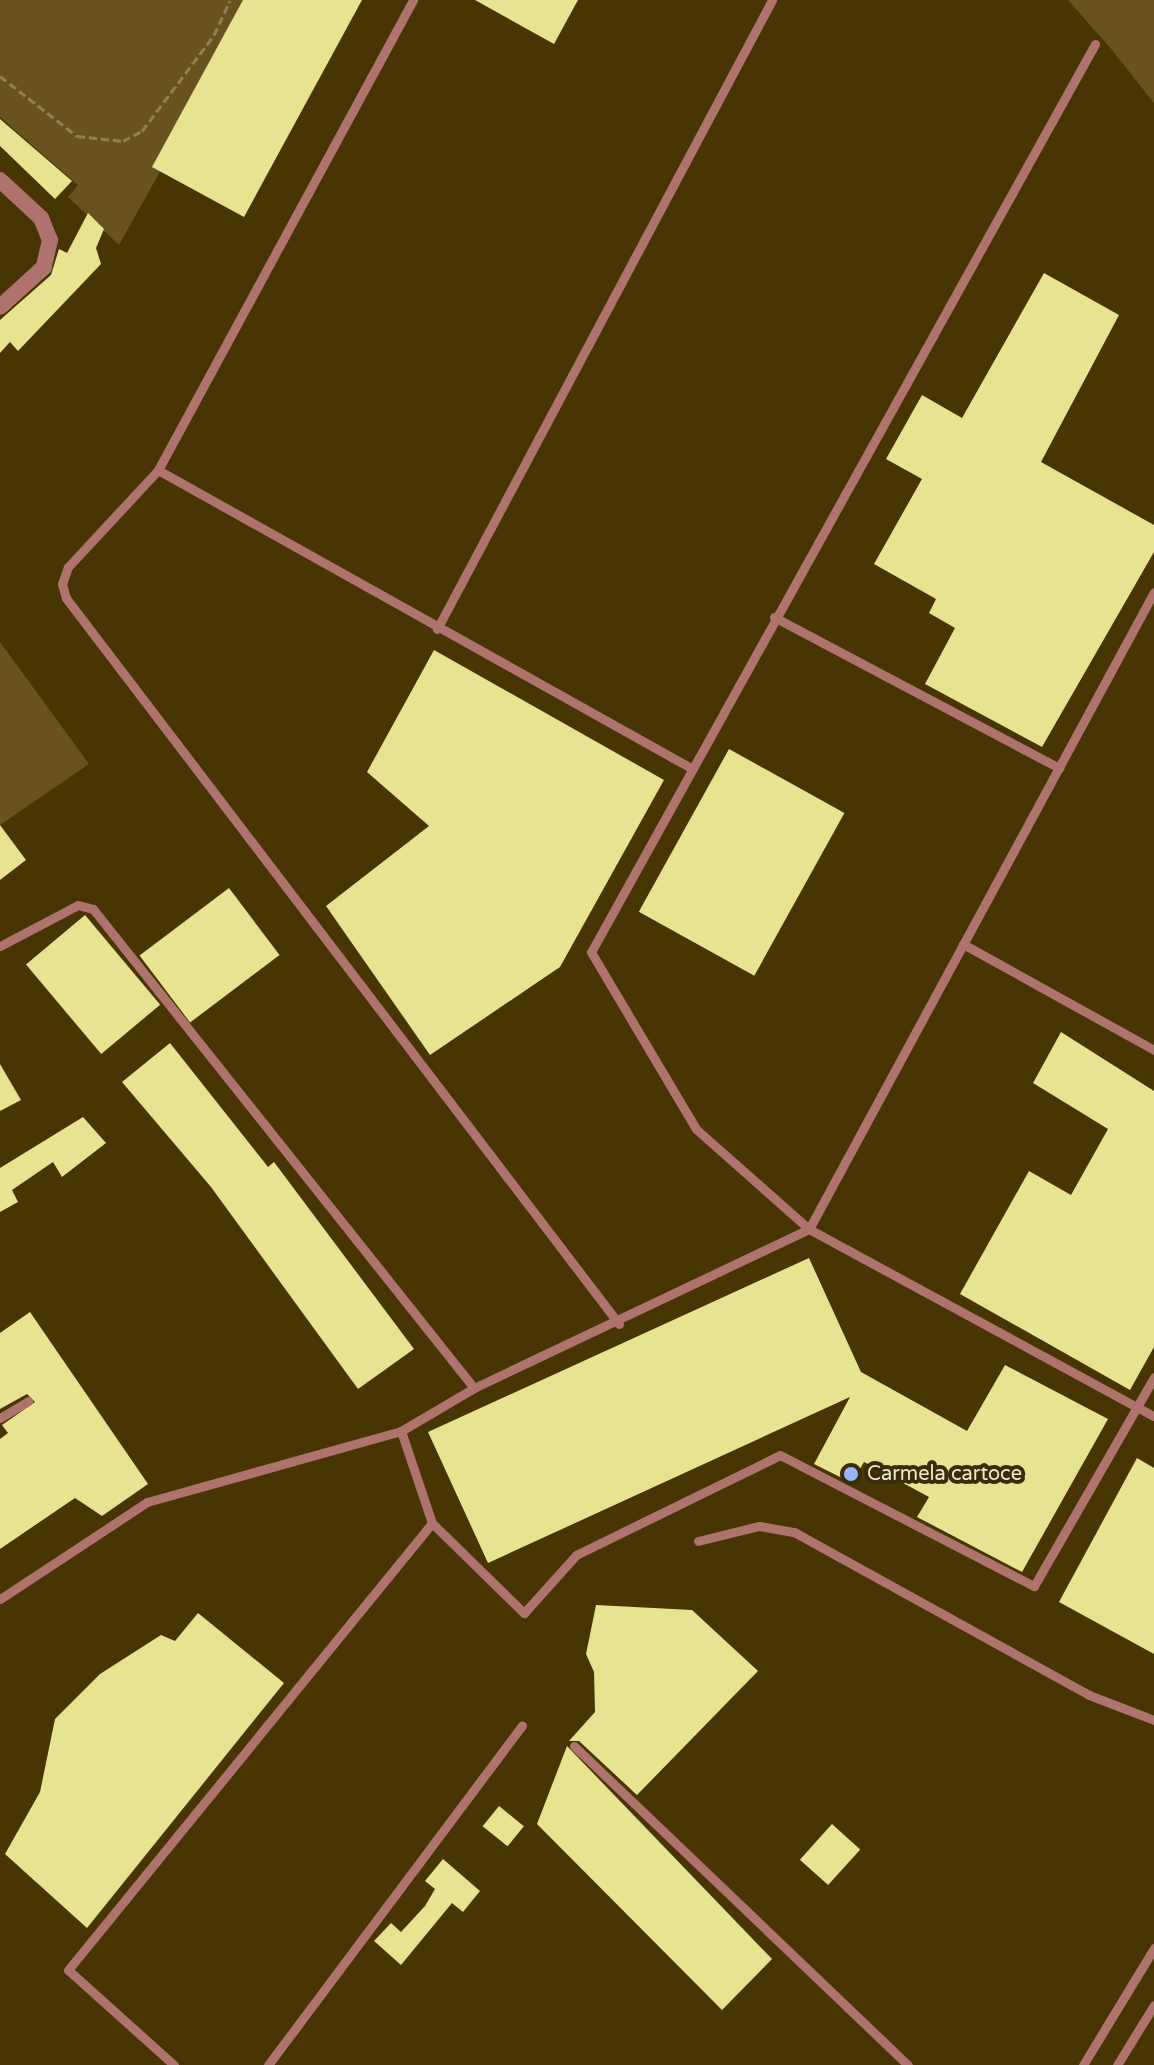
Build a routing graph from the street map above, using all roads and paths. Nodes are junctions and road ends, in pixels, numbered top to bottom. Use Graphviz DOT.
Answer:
graph roads {
  1 [pos="230,0"];
  2 [pos="413,0"];
  3 [pos="772,0"];
  4 [pos="1095,44"];
  5 [pos="0,76"];
  6 [pos="0,180"];
  7 [pos="0,307"];
  8 [pos="158,470"];
  9 [pos="1154,592"];
  10 [pos="774,617"];
  11 [pos="437,629"];
  12 [pos="691,768"];
  13 [pos="1059,768"];
  14 [pos="963,944"];
  15 [pos="0,946"];
  16 [pos="1154,1050"];
  17 [pos="809,1229"];
  18 [pos="619,1324"];
  19 [pos="1154,1377"];
  20 [pos="474,1388"];
  21 [pos="28,1401"];
  22 [pos="1137,1407"];
  23 [pos="1154,1416"];
  24 [pos="0,1418"];
  25 [pos="401,1431"];
  26 [pos="432,1523"];
  27 [pos="698,1541"];
  28 [pos="0,1599"];
  29 [pos="1154,1720"];
  30 [pos="522,1726"];
  31 [pos="574,1746"];
  32 [pos="1154,1948"];
  33 [pos="1154,2005"];
  34 [pos="174,2065"];
  35 [pos="268,2065"];
  36 [pos="908,2065"];
  37 [pos="1083,2065"];
  38 [pos="1117,2065"];
  1 -- 5 [label="path"];
  2 -- 8 [label="lane"];
  3 -- 11 [label="lane"];
  4 -- 10 [label="lane"];
  6 -- 7 [label="street"];
  8 -- 11 [label="lane"];
  8 -- 18 [label="lane"];
  9 -- 13 [label="lane"];
  10 -- 12 [label="lane"];
  10 -- 13 [label="lane"];
  11 -- 12 [label="lane"];
  12 -- 17 [label="lane"];
  13 -- 14 [label="lane"];
  14 -- 16 [label="lane"];
  14 -- 17 [label="lane"];
  15 -- 20 [label="lane"];
  17 -- 18 [label="lane"];
  17 -- 22 [label="lane"];
  18 -- 20 [label="lane"];
  19 -- 22 [label="lane"];
  20 -- 25 [label="lane"];
  21 -- 24 [label="lane"];
  22 -- 23 [label="lane"];
  22 -- 26 [label="lane"];
  25 -- 26 [label="lane"];
  25 -- 28 [label="lane"];
  26 -- 34 [label="lane"];
  27 -- 29 [label="lane"];
  30 -- 35 [label="lane"];
  31 -- 36 [label="lane"];
  32 -- 37 [label="lane"];
  33 -- 38 [label="lane"];
}
